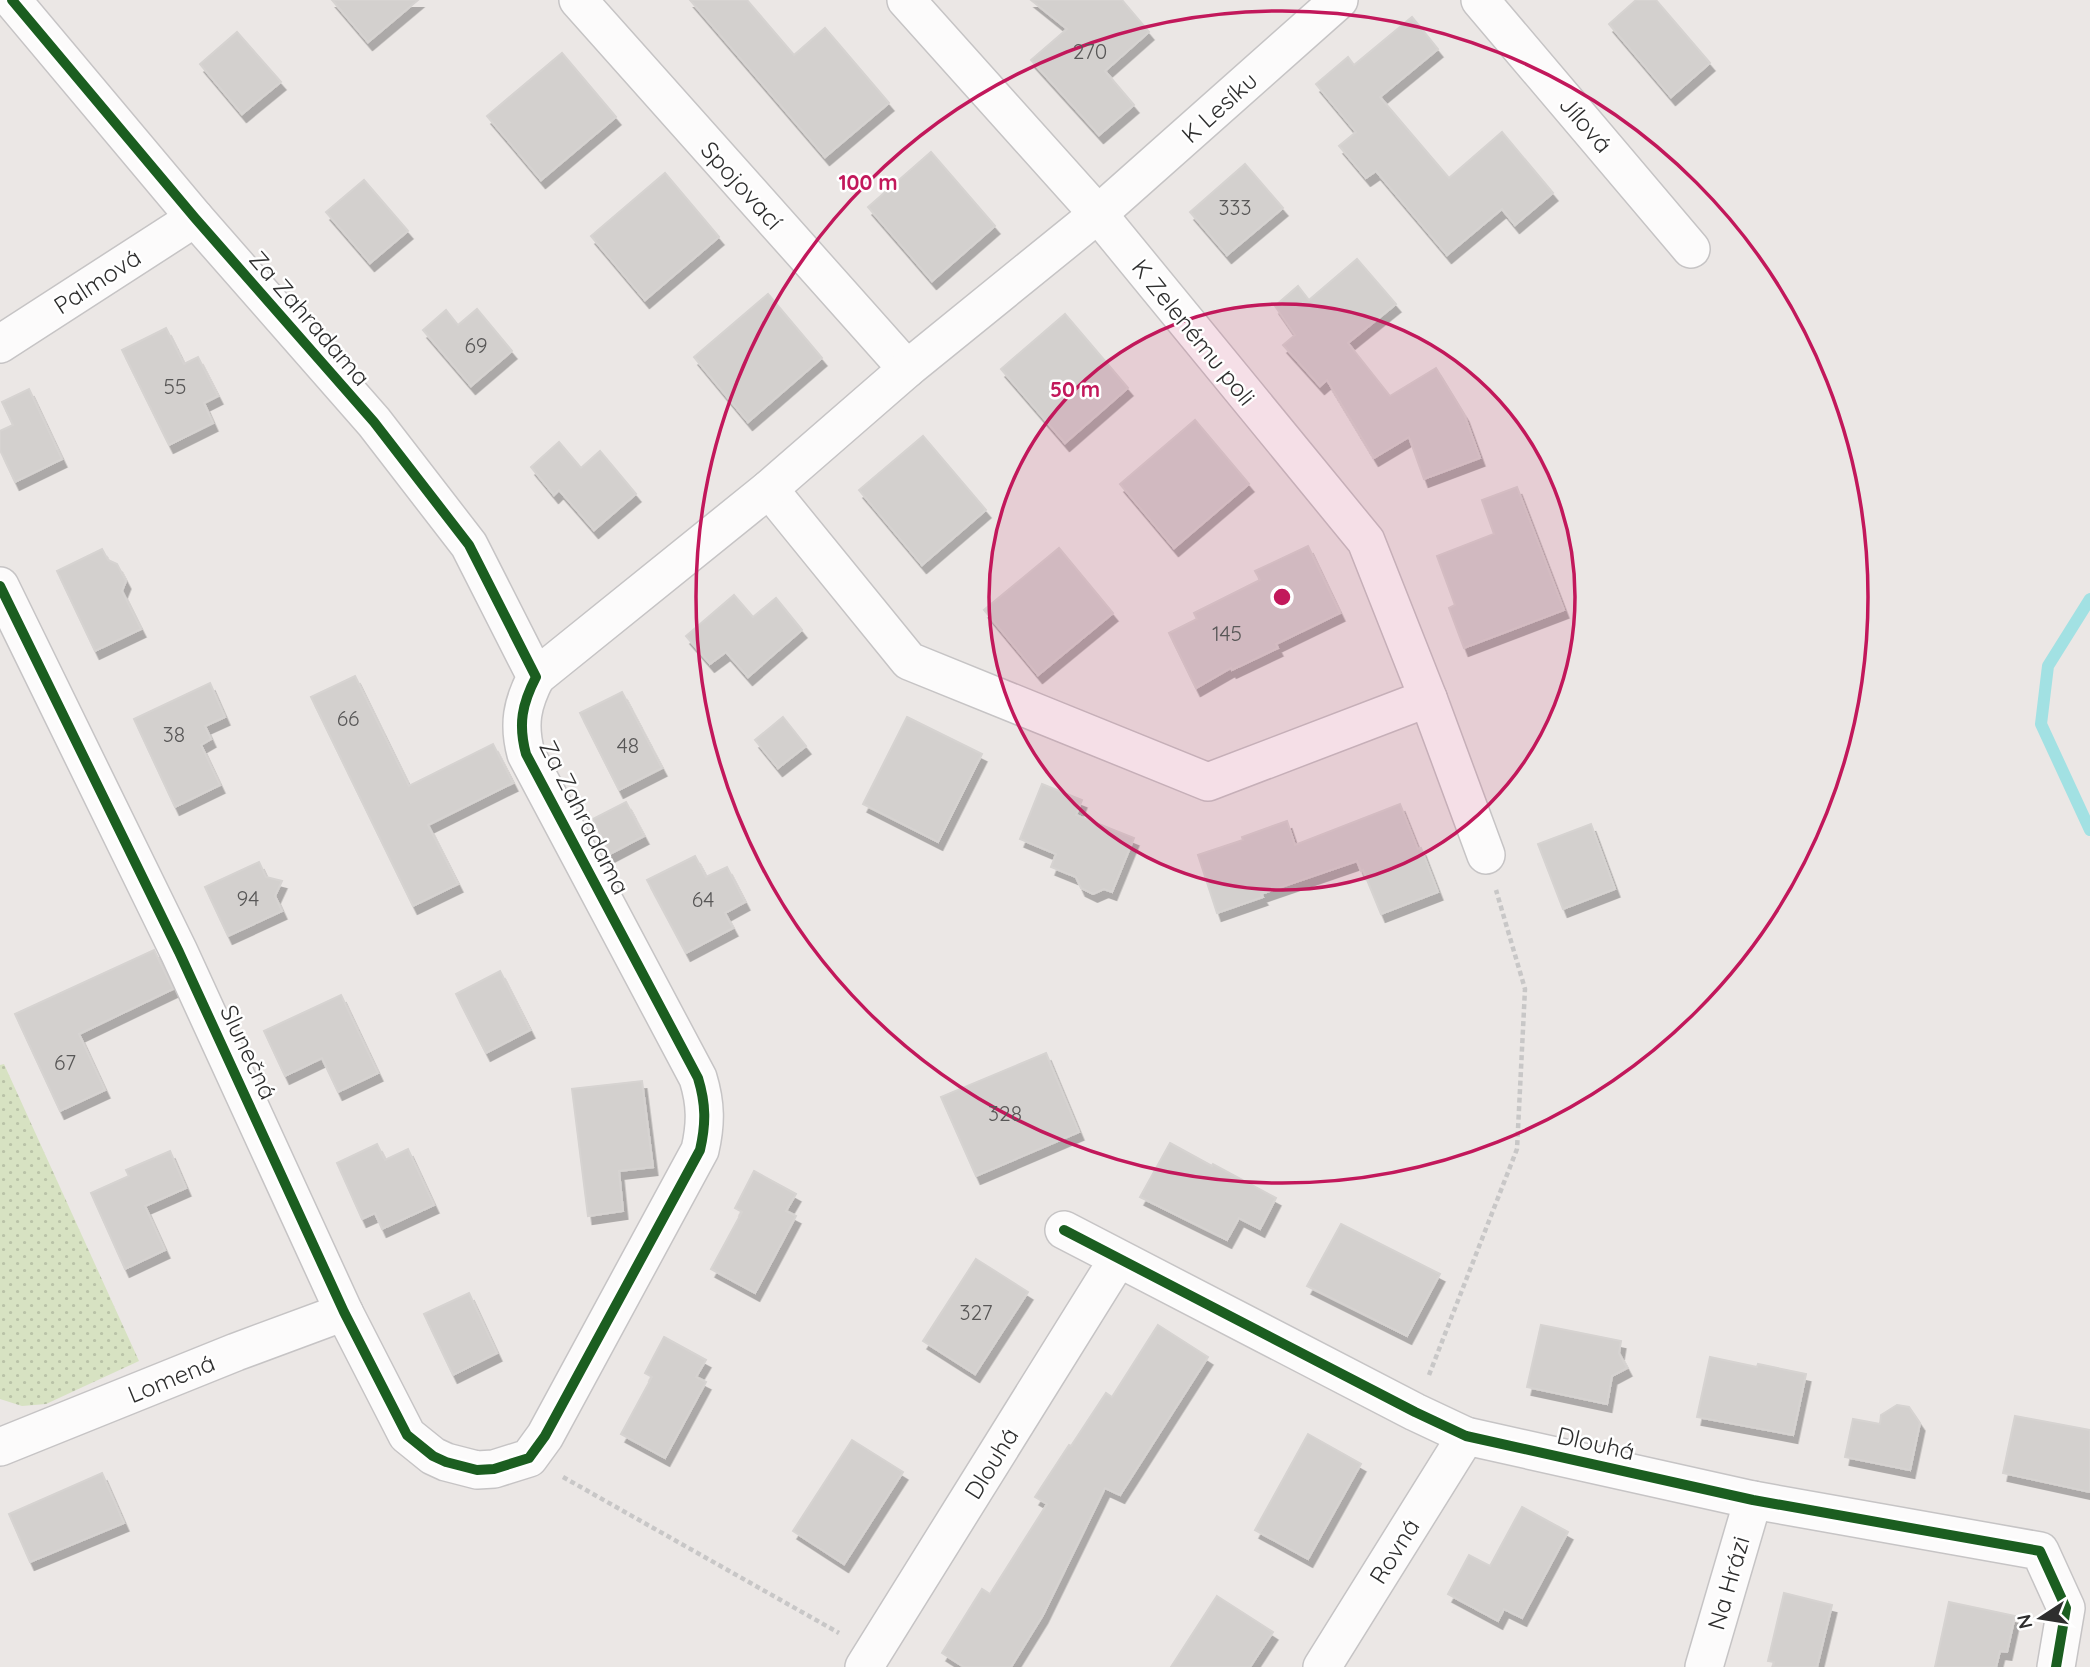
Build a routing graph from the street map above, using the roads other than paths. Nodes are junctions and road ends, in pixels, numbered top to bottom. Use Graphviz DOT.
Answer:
graph roads {
  1 [pos="12,0"];
  2 [pos="578,0"];
  3 [pos="906,0"];
  4 [pos="1339,0"];
  5 [pos="1480,0"];
  6 [pos="1098,214"];
  7 [pos="194,218"];
  8 [pos="1691,249"];
  9 [pos="0,344"];
  10 [pos="907,369"];
  11 [pos="769,489"];
  12 [pos="0,586"];
  13 [pos="536,677"];
  14 [pos="1428,698"];
  15 [pos="1486,855"];
  16 [pos="1064,1230"];
  17 [pos="1118,1258"];
  18 [pos="344,1312"];
  19 [pos="1466,1436"];
  20 [pos="0,1447"];
  21 [pos="519,1461"];
  22 [pos="1753,1500"];
  23 [pos="869,1660"];
  24 [pos="1321,1667"];
  25 [pos="1704,1667"];
  26 [pos="2056,1667"];
  1 -- 7 [label="street, Za Zahradama"];
  2 -- 10 [label="street, Spojovací"];
  3 -- 6 [label="street, K Zelenému poli"];
  4 -- 6 [label="street, K Lesíku"];
  5 -- 8 [label="street, Jílová"];
  6 -- 10 [label="street"];
  6 -- 14 [label="street, K Zelenému poli"];
  7 -- 9 [label="street, Palmová"];
  7 -- 13 [label="street, Za Zahradama"];
  10 -- 11 [label="street"];
  11 -- 13 [label="street"];
  11 -- 14 [label="street"];
  12 -- 18 [label="street, Slunečná"];
  13 -- 21 [label="street, Za Zahradama"];
  14 -- 15 [label="street, K Zelenému poli"];
  16 -- 17 [label="street, Dlouhá"];
  17 -- 19 [label="street, Dlouhá"];
  17 -- 23 [label="street, Dlouhá"];
  18 -- 20 [label="street, Lomená"];
  18 -- 21 [label="street, Slunečná"];
  19 -- 22 [label="street, Dlouhá"];
  19 -- 24 [label="street, Rovná"];
  22 -- 25 [label="street, Na Hrázi"];
  22 -- 26 [label="street, Dlouhá"];
}
